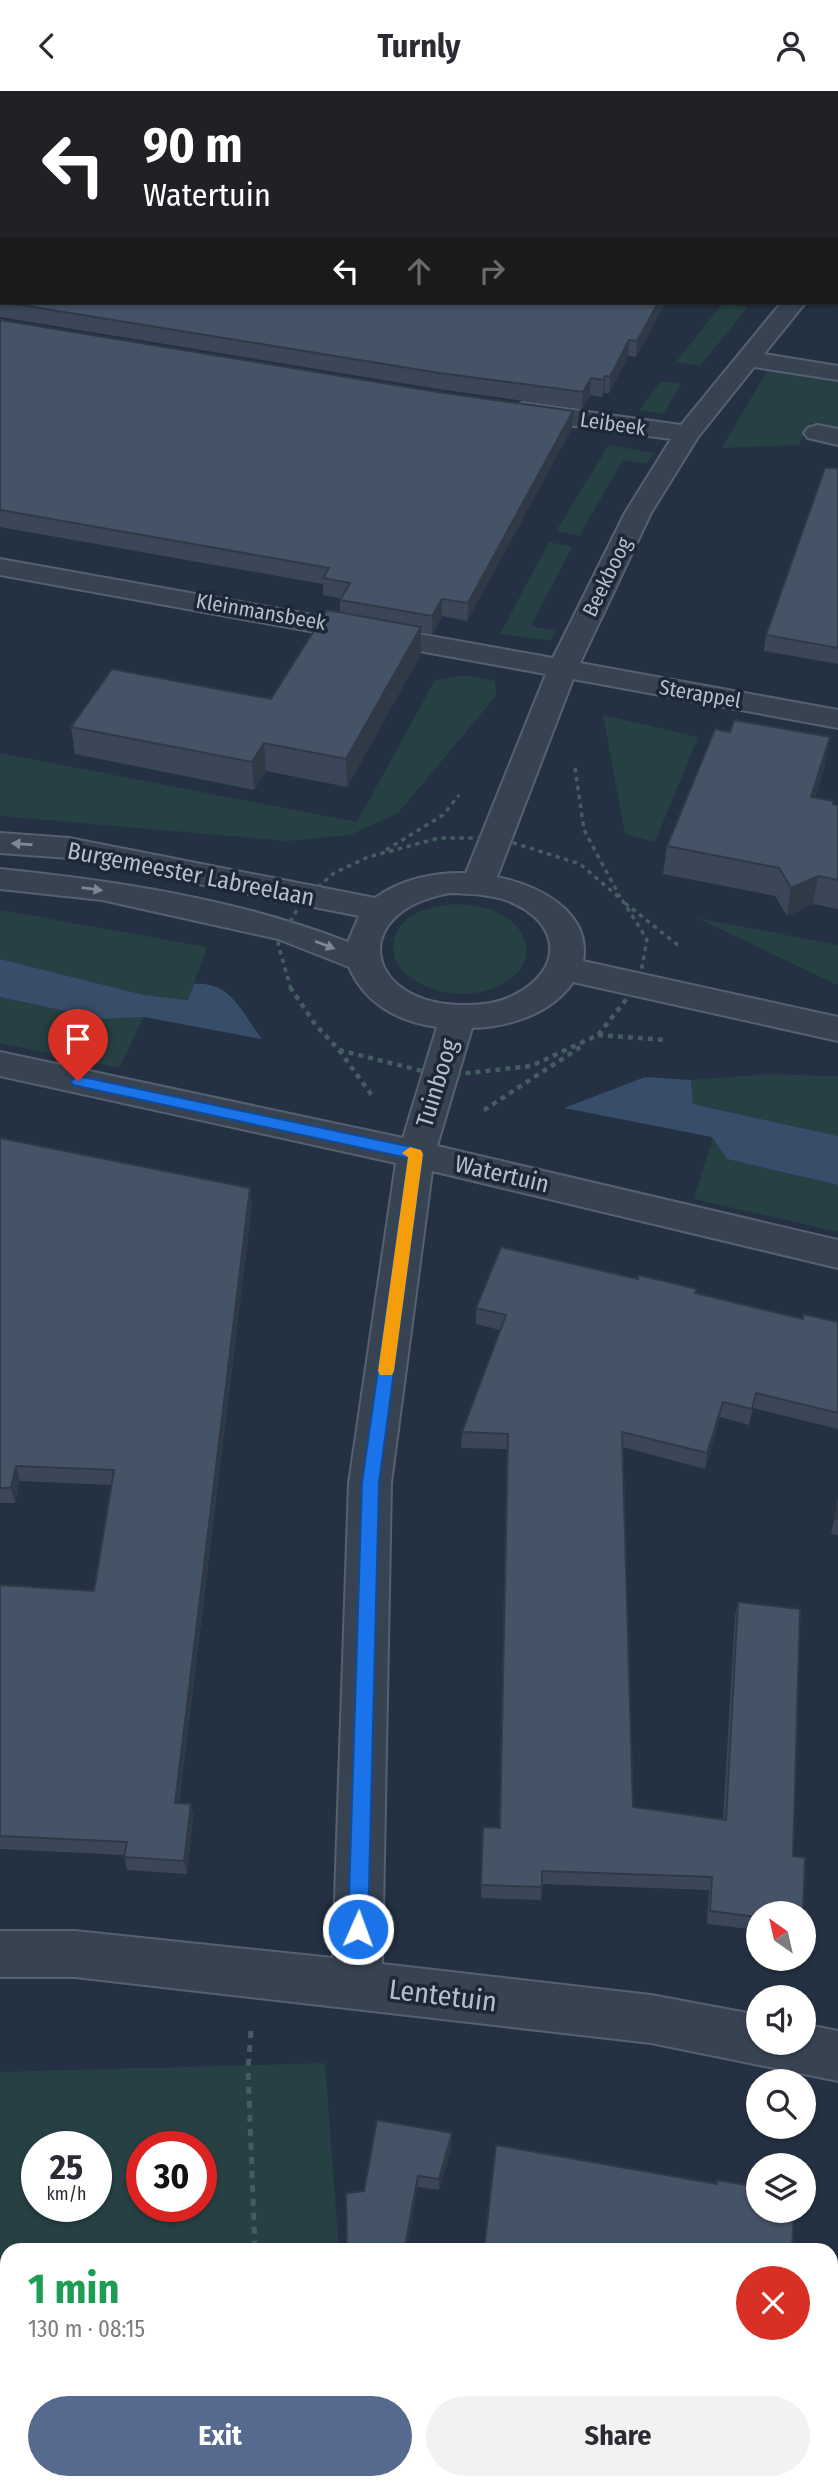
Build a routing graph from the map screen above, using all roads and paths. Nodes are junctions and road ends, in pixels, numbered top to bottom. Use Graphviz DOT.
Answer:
graph roads {
  1 [pos="791,305"];
  2 [pos="746,359"];
  3 [pos="838,373"];
  4 [pos="505,409"];
  5 [pos="687,434"];
  6 [pos="0,567"];
  7 [pos="562,670"];
  8 [pos="838,719"];
  9 [pos="575,764"];
  10 [pos="460,795"];
  11 [pos="498,838"];
  12 [pos="0,843"];
  13 [pos="382,852"];
  14 [pos="0,879"];
  15 [pos="478,883"];
  16 [pos="305,897"];
  17 [pos="622,900"];
  18 [pos="381,910"];
  19 [pos="286,930"];
  20 [pos="684,950"];
  21 [pos="363,960"];
  22 [pos="565,969"];
  23 [pos="639,983"];
  24 [pos="457,1018"];
  25 [pos="838,1029"];
  26 [pos="598,1035"];
  27 [pos="676,1040"];
  28 [pos="339,1050"];
  29 [pos="0,1064"];
  30 [pos="442,1076"];
  31 [pos="416,1154"];
  32 [pos="838,1254"];
  33 [pos="0,1954"];
  34 [pos="357,1985"];
  35 [pos="251,2038"];
  36 [pos="746,2038"];
  37 [pos="816,2052"];
  38 [pos="838,2056"];
  39 [pos="255,2243"];
  1 -- 2 [label="street, Beekboog"];
  2 -- 3 [label="street"];
  2 -- 5 [label="street, Beekboog"];
  4 -- 5 [label="street, Leibeek"];
  5 -- 7 [label="street, Beekboog"];
  6 -- 7 [label="street, Kleinmansbeek"];
  7 -- 8 [label="street, Sterappel"];
  7 -- 11 [label="street, Beekboog"];
  9 -- 17 [label="path"];
  10 -- 13 [label="path"];
  11 -- 13 [label="path"];
  11 -- 15 [label="street, Beekboog"];
  11 -- 17 [label="path"];
  16 -- 12 [label="street, Burgemeester Labreelaan, one-way"];
  13 -- 16 [label="path"];
  14 -- 19 [label="street, Burgemeester Labreelaan, one-way"];
  15 -- 18 [label="street"];
  15 -- 22 [label="street"];
  16 -- 18 [label="street, Burgemeester Labreelaan"];
  16 -- 19 [label="path"];
  17 -- 20 [label="path"];
  17 -- 23 [label="path"];
  18 -- 21 [label="street"];
  19 -- 21 [label="street, Burgemeester Labreelaan, one-way"];
  19 -- 28 [label="path"];
  21 -- 24 [label="street"];
  22 -- 23 [label="street"];
  22 -- 24 [label="street"];
  23 -- 25 [label="street"];
  23 -- 26 [label="path"];
  24 -- 30 [label="street, Tuinboog"];
  26 -- 27 [label="path"];
  26 -- 30 [label="path"];
  26 -- 31 [label="path"];
  28 -- 30 [label="path"];
  28 -- 31 [label="path"];
  29 -- 31 [label="street, Watertuin"];
  30 -- 31 [label="street, Tuinboog"];
  31 -- 32 [label="street, Watertuin"];
  31 -- 34 [label="street, Tuinboog"];
  33 -- 34 [label="street, Lentetuin"];
  34 -- 36 [label="street, Lentetuin"];
  35 -- 39 [label="path"];
  37 -- 38 [label="street"];
}
